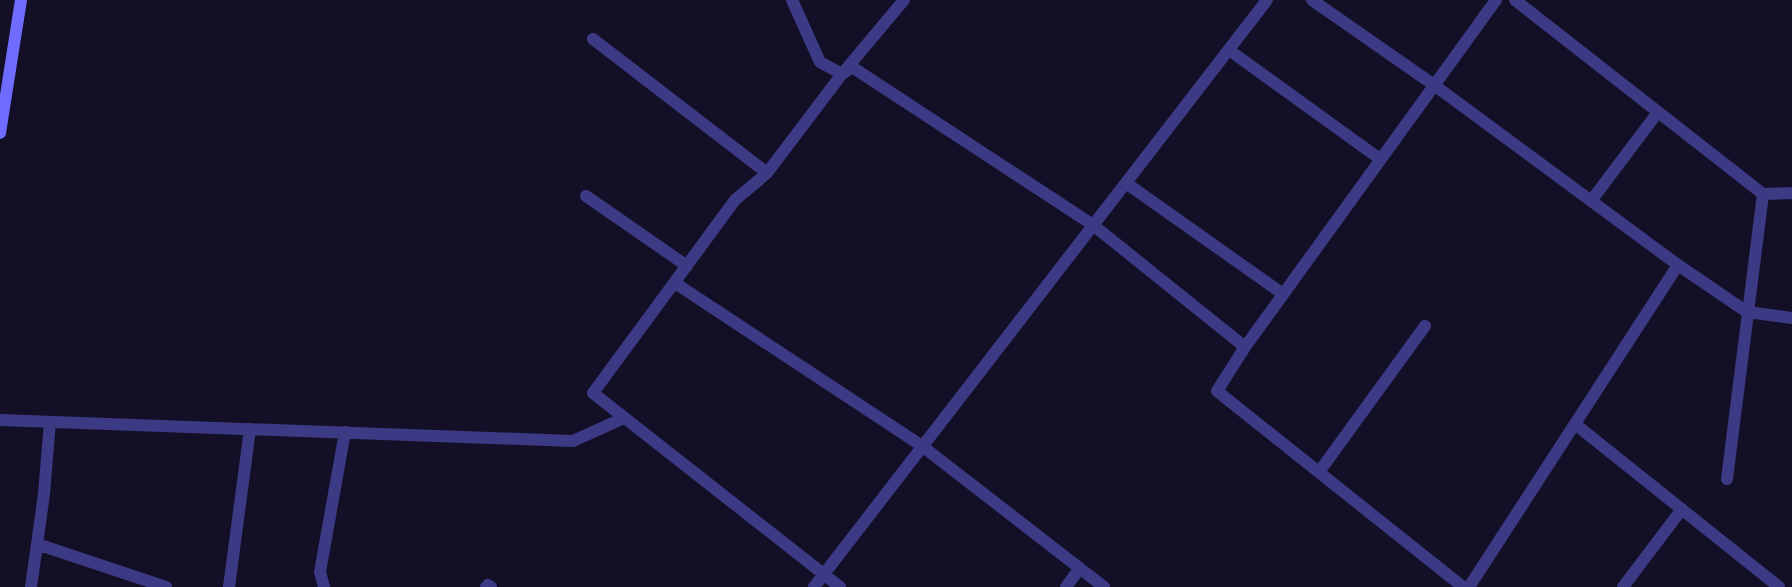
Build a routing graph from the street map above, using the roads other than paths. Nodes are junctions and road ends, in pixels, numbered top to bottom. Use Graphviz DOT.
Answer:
graph roads {
  1 [pos="21,0"];
  2 [pos="792,0"];
  3 [pos="904,0"];
  4 [pos="1267,0"];
  5 [pos="1312,0"];
  6 [pos="1496,0"];
  7 [pos="1515,0"];
  8 [pos="593,39"];
  9 [pos="1228,50"];
  10 [pos="842,74"];
  11 [pos="1434,85"];
  12 [pos="1658,112"];
  13 [pos="0,133"];
  14 [pos="1380,159"];
  15 [pos="767,173"];
  16 [pos="1126,183"];
  17 [pos="1792,193"];
  18 [pos="1763,194"];
  19 [pos="586,196"];
  20 [pos="1591,201"];
  21 [pos="1093,225"];
  22 [pos="1678,265"];
  23 [pos="687,266"];
  24 [pos="675,283"];
  25 [pos="1283,294"];
  26 [pos="1747,312"];
  27 [pos="1792,318"];
  28 [pos="1425,326"];
  29 [pos="1245,347"];
  30 [pos="624,418"];
  31 [pos="0,420"];
  32 [pos="50,422"];
  33 [pos="1575,424"];
  34 [pos="250,429"];
  35 [pos="345,432"];
  36 [pos="922,446"];
  37 [pos="1320,472"];
  38 [pos="1727,478"];
  39 [pos="1682,509"];
  40 [pos="37,544"];
  41 [pos="1080,568"];
  42 [pos="824,574"];
  43 [pos="31,587"];
  44 [pos="166,587"];
  45 [pos="229,587"];
  46 [pos="324,587"];
  47 [pos="486,587"];
  48 [pos="491,587"];
  49 [pos="814,587"];
  50 [pos="840,587"];
  51 [pos="1066,587"];
  52 [pos="1104,587"];
  53 [pos="1463,587"];
  54 [pos="1469,587"];
  55 [pos="1623,587"];
  56 [pos="1779,587"];
  1 -- 13 [label="main road"];
  2 -- 10 [label="street"];
  3 -- 10 [label="street"];
  4 -- 9 [label="street"];
  5 -- 11 [label="street"];
  6 -- 11 [label="street"];
  7 -- 12 [label="street"];
  8 -- 15 [label="street"];
  9 -- 14 [label="street"];
  9 -- 16 [label="street"];
  10 -- 15 [label="street"];
  10 -- 21 [label="street"];
  11 -- 14 [label="street"];
  11 -- 20 [label="street"];
  12 -- 18 [label="street"];
  12 -- 20 [label="street"];
  14 -- 25 [label="street"];
  15 -- 23 [label="street"];
  16 -- 21 [label="street"];
  16 -- 25 [label="street"];
  17 -- 18 [label="street"];
  18 -- 26 [label="street"];
  19 -- 23 [label="street"];
  20 -- 22 [label="street"];
  21 -- 29 [label="street"];
  21 -- 36 [label="street"];
  22 -- 26 [label="street"];
  22 -- 33 [label="street"];
  23 -- 24 [label="street"];
  24 -- 30 [label="street"];
  24 -- 36 [label="street"];
  25 -- 29 [label="street"];
  26 -- 27 [label="street"];
  26 -- 38 [label="street"];
  28 -- 37 [label="street"];
  29 -- 37 [label="street"];
  30 -- 35 [label="street"];
  30 -- 42 [label="street"];
  31 -- 32 [label="street"];
  32 -- 34 [label="street"];
  32 -- 40 [label="street"];
  33 -- 39 [label="street"];
  33 -- 54 [label="street"];
  34 -- 35 [label="street"];
  34 -- 45 [label="street"];
  35 -- 46 [label="street"];
  36 -- 41 [label="street"];
  36 -- 42 [label="street"];
  37 -- 53 [label="street"];
  39 -- 55 [label="street"];
  39 -- 56 [label="street"];
  40 -- 43 [label="street"];
  40 -- 44 [label="street"];
  41 -- 51 [label="street"];
  41 -- 52 [label="street"];
  42 -- 49 [label="street"];
  42 -- 50 [label="street"];
  47 -- 48 [label="street"];
}
